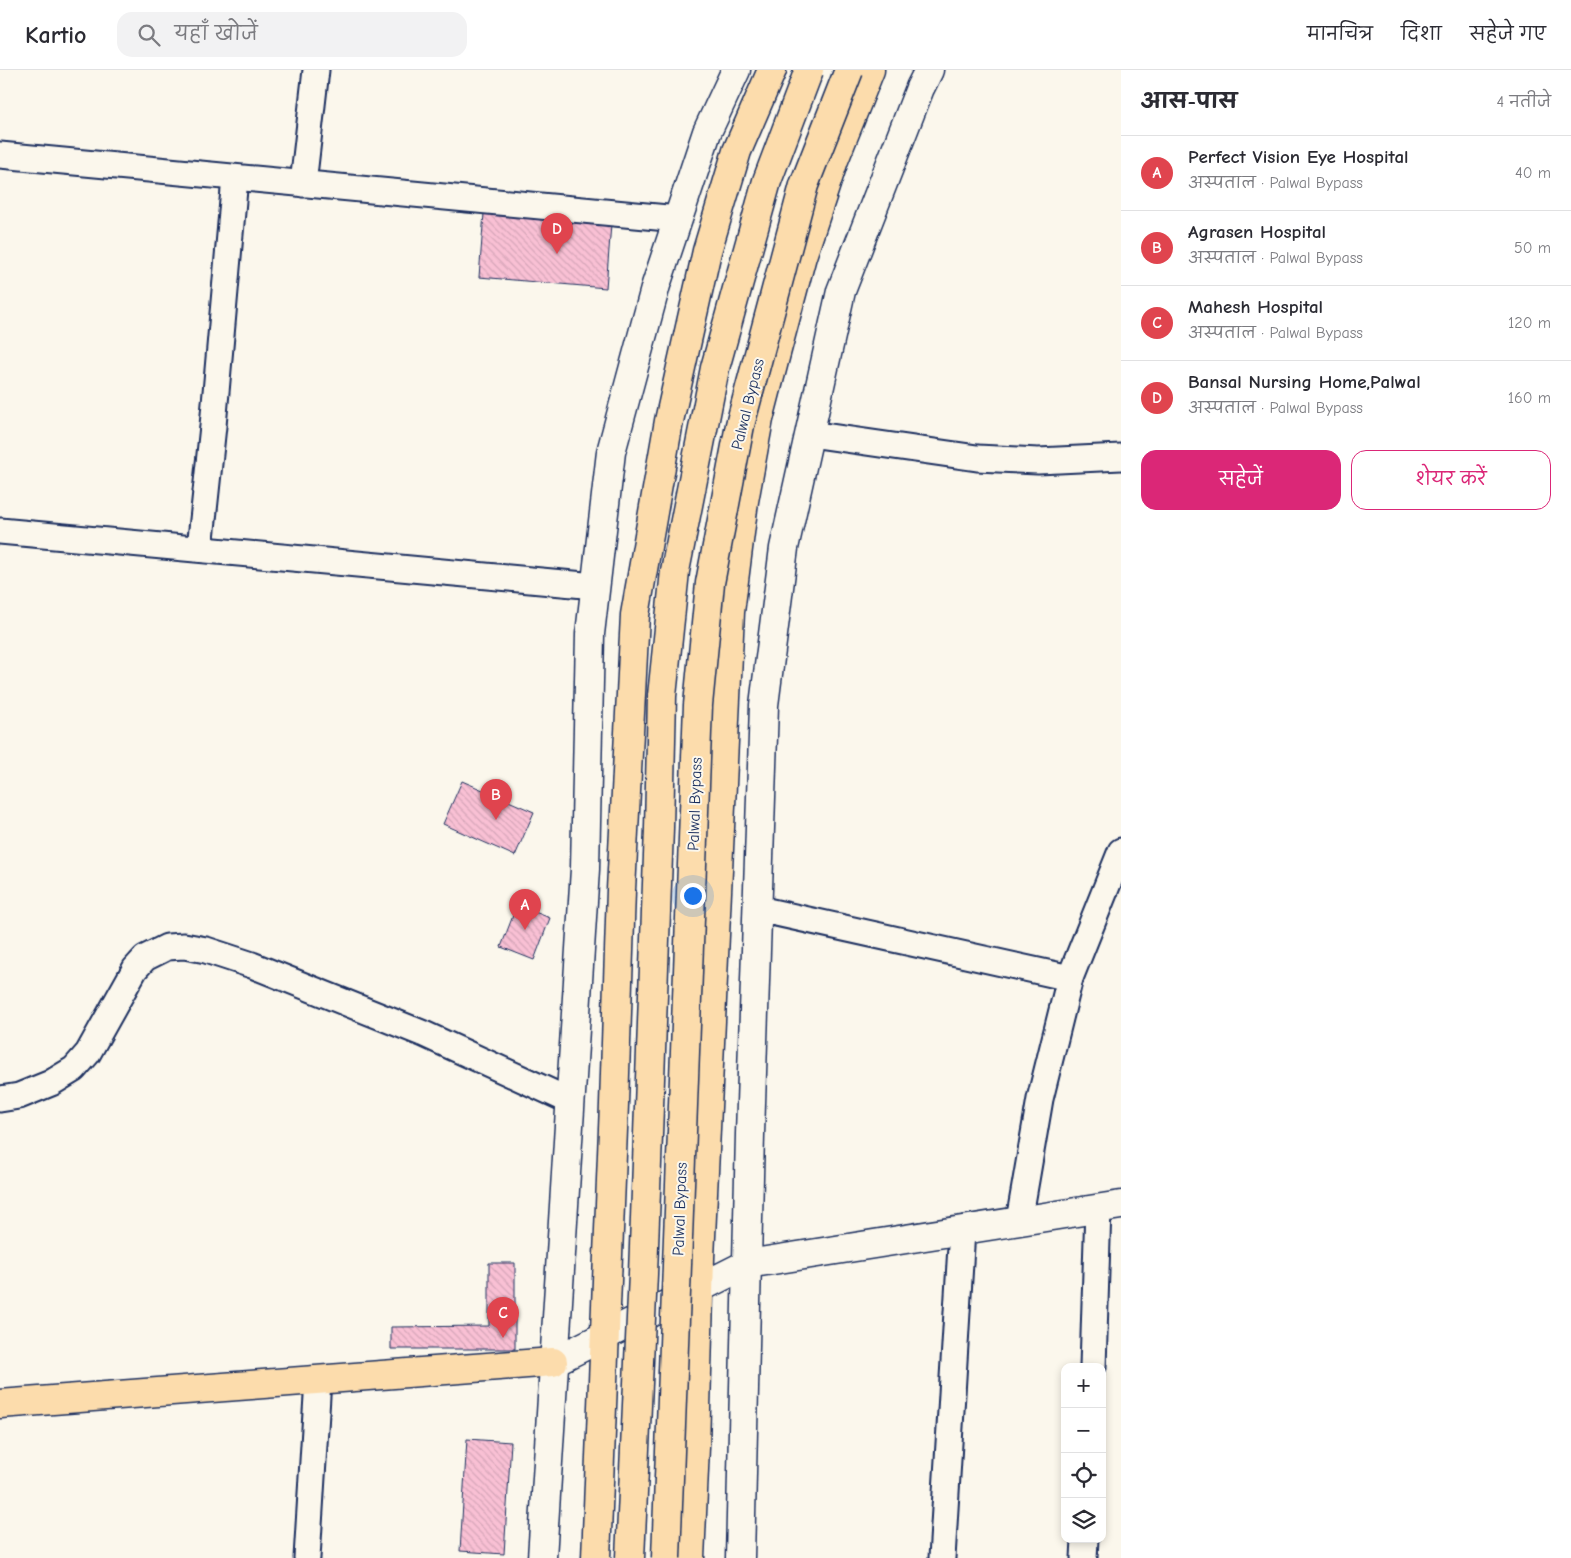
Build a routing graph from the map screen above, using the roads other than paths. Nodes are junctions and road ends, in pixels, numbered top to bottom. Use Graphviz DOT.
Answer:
graph roads {
  1 [pos="316,70"];
  2 [pos="736,70"];
  3 [pos="772,70"];
  4 [pos="808,70"];
  5 [pos="849,70"];
  6 [pos="870,70"];
  7 [pos="929,70"];
  8 [pos="0,155"];
  9 [pos="235,178"];
  10 [pos="303,184"];
  11 [pos="678,219"];
  12 [pos="810,434"];
  13 [pos="1121,457"];
  14 [pos="0,531"];
  15 [pos="200,548"];
  16 [pos="595,586"];
  17 [pos="1121,851"];
  18 [pos="758,909"];
  19 [pos="1070,978"];
  20 [pos="0,1099"];
  21 [pos="570,1101"];
  22 [pos="1110,1206"];
  23 [pos="1019,1221"];
  24 [pos="962,1230"];
  25 [pos="747,1264"];
  26 [pos="699,1288"];
  27 [pos="605,1336"];
  28 [pos="553,1362"];
  29 [pos="1093,1363"];
  30 [pos="318,1380"];
  31 [pos="0,1404"];
  32 [pos="1085,1543"];
  33 [pos="307,1558"];
  34 [pos="542,1558"];
  35 [pos="596,1558"];
  36 [pos="630,1558"];
  37 [pos="666,1558"];
  38 [pos="690,1558"];
  39 [pos="740,1558"];
  40 [pos="942,1558"];
  41 [pos="1084,1558"];
  1 -- 10 [label="street"];
  2 -- 11 [label="street"];
  3 -- 27 [label="highway"];
  4 -- 36 [label="highway, Palwal Bypass, bridge"];
  5 -- 37 [label="highway, Palwal Bypass, bridge"];
  6 -- 26 [label="highway"];
  7 -- 12 [label="street"];
  8 -- 9 [label="street"];
  9 -- 10 [label="street"];
  9 -- 15 [label="street"];
  10 -- 11 [label="street"];
  11 -- 16 [label="street"];
  12 -- 13 [label="street"];
  12 -- 18 [label="street"];
  14 -- 15 [label="street"];
  15 -- 16 [label="street"];
  16 -- 21 [label="street"];
  17 -- 19 [label="street"];
  18 -- 19 [label="street"];
  18 -- 25 [label="street"];
  19 -- 23 [label="street"];
  20 -- 21 [label="street"];
  21 -- 28 [label="street"];
  22 -- 23 [label="street"];
  22 -- 29 [label="street"];
  23 -- 24 [label="street"];
  24 -- 25 [label="street"];
  24 -- 40 [label="street"];
  25 -- 26 [label="street"];
  25 -- 39 [label="street"];
  26 -- 27 [label="street"];
  26 -- 38 [label="highway"];
  27 -- 28 [label="street"];
  27 -- 35 [label="highway"];
  28 -- 30 [label="highway"];
  28 -- 34 [label="street"];
  30 -- 31 [label="highway"];
  30 -- 33 [label="street"];
  32 -- 41 [label="street"];
}
